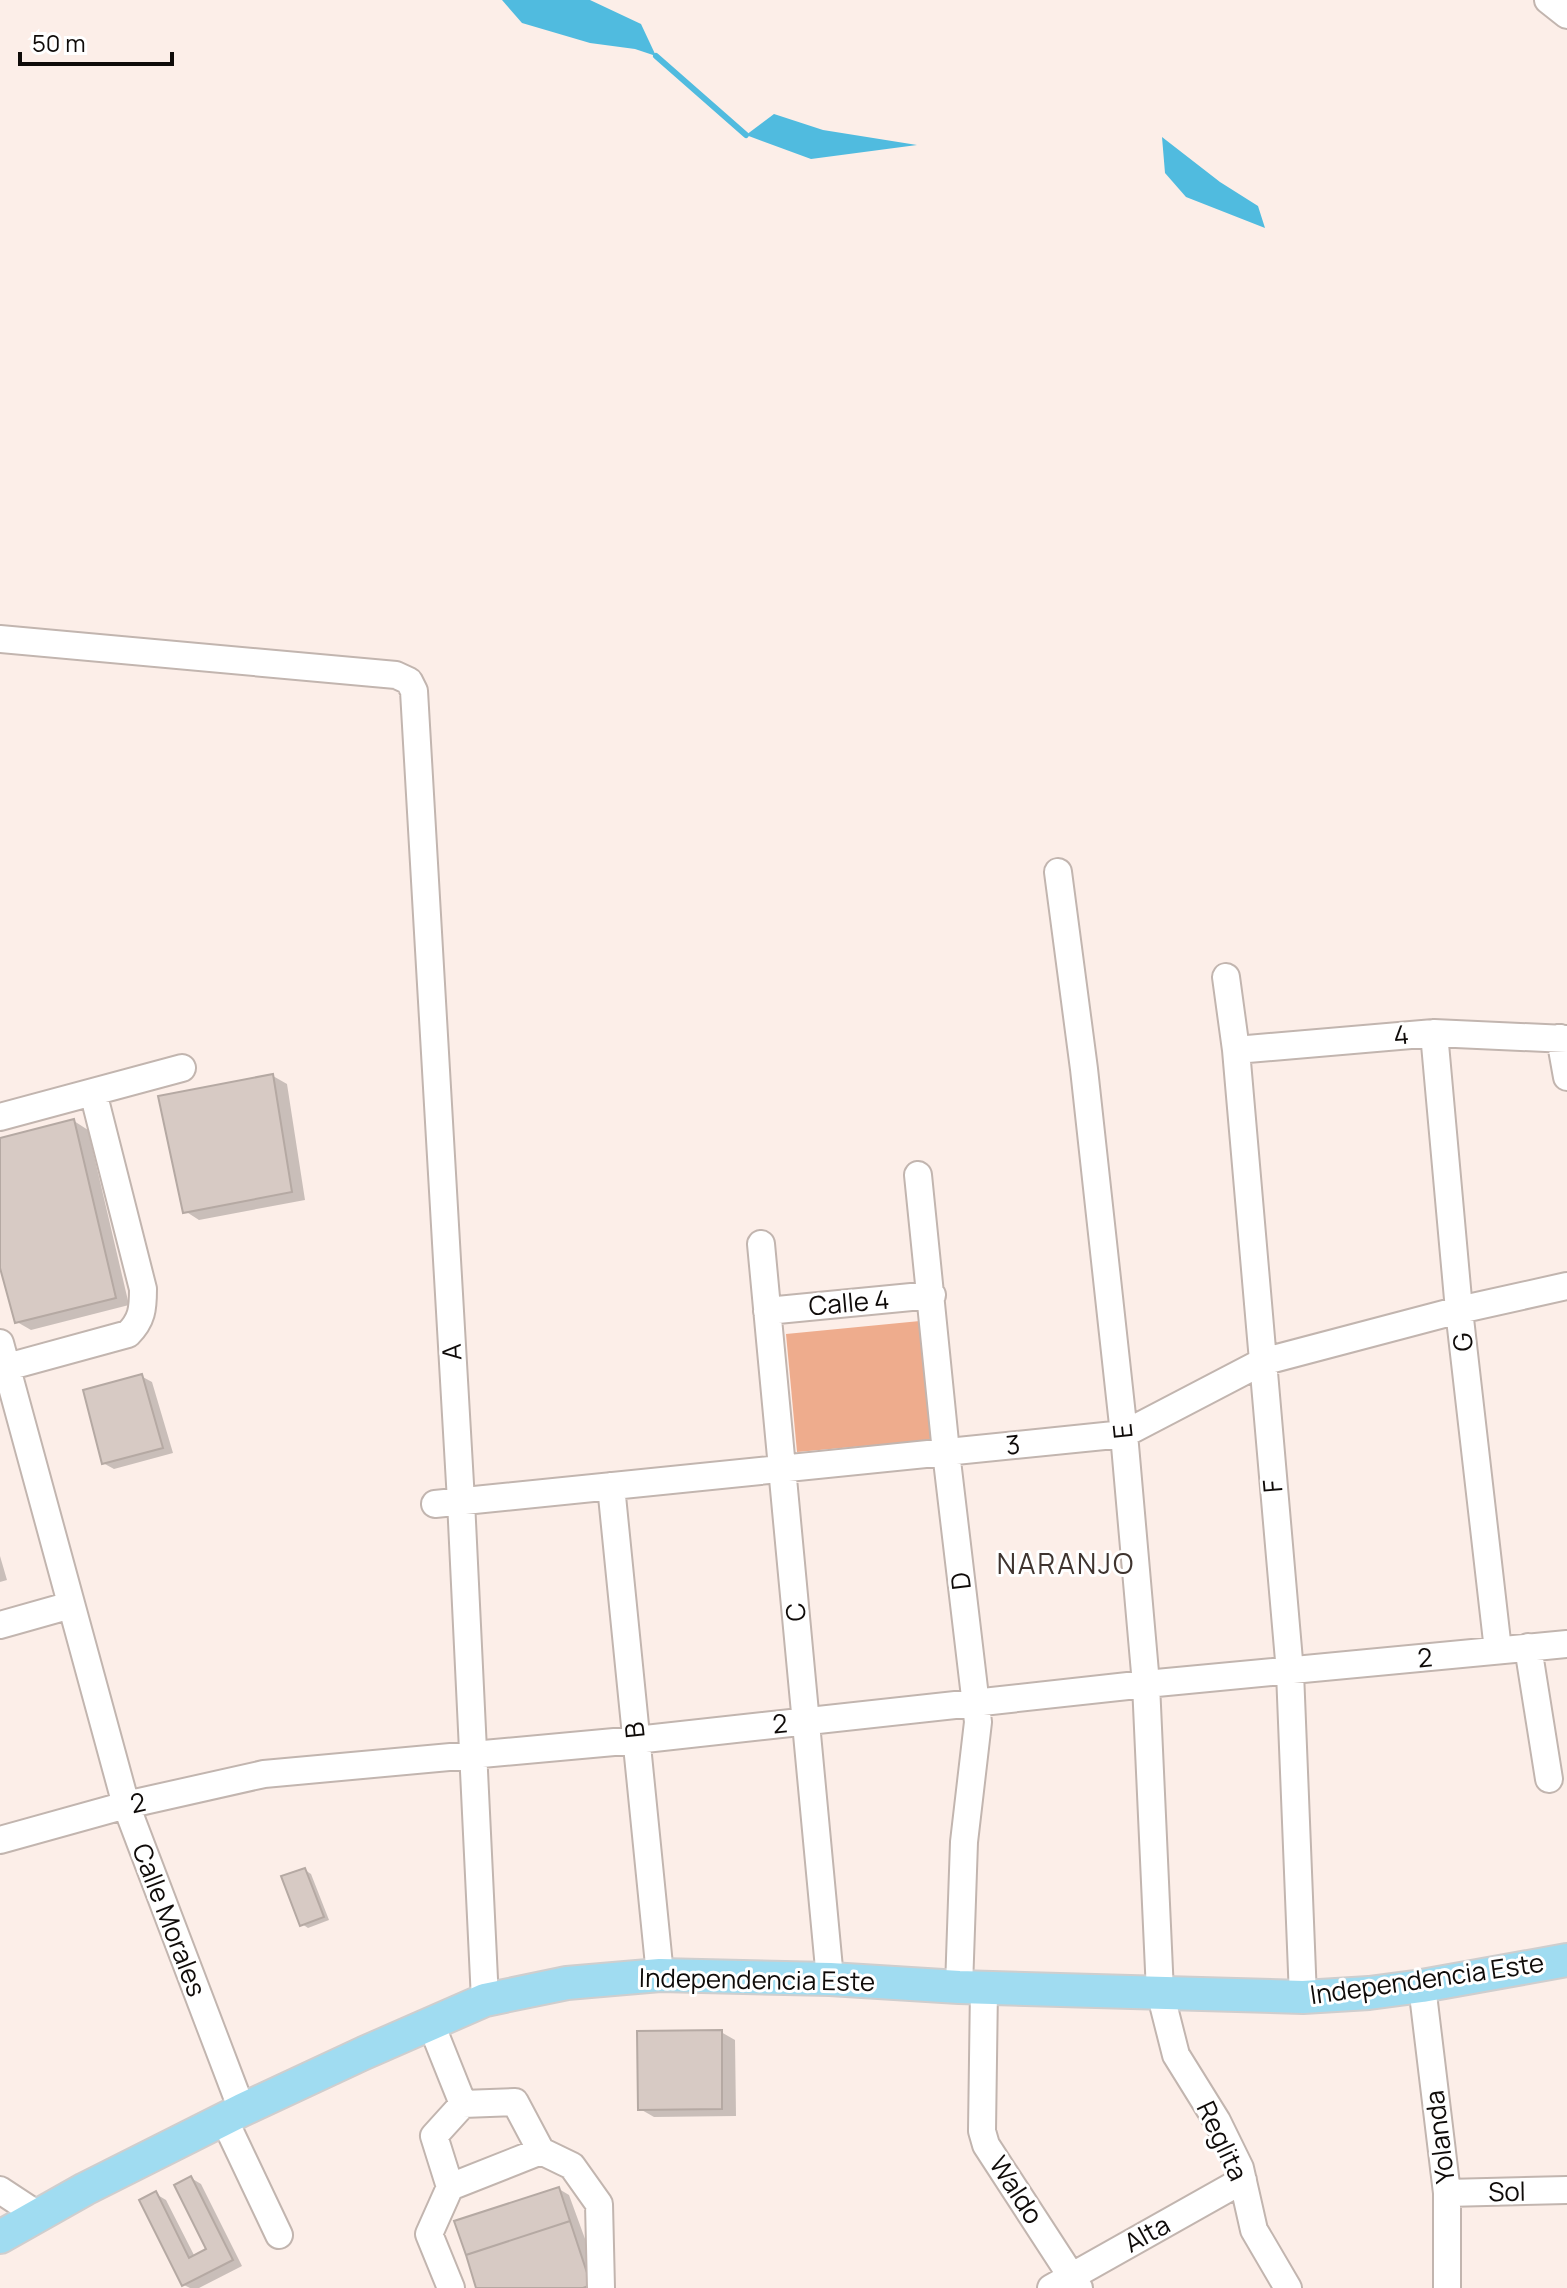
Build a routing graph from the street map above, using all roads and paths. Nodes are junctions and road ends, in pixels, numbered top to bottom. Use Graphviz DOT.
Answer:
graph roads {
  1 [pos="1548,0"];
  2 [pos="1567,15"];
  3 [pos="0,639"];
  4 [pos="1058,872"];
  5 [pos="1226,977"];
  6 [pos="1434,1033"];
  7 [pos="1563,1038"];
  8 [pos="1236,1050"];
  9 [pos="182,1068"];
  10 [pos="1567,1077"];
  11 [pos="93,1092"];
  12 [pos="0,1117"];
  13 [pos="918,1175"];
  14 [pos="761,1244"];
  15 [pos="1567,1286"];
  16 [pos="932,1295"];
  17 [pos="1459,1310"];
  18 [pos="767,1311"];
  19 [pos="2,1360"];
  20 [pos="1262,1362"];
  21 [pos="1124,1434"];
  22 [pos="946,1452"];
  23 [pos="782,1468"];
  24 [pos="611,1486"];
  25 [pos="448,1502"];
  26 [pos="71,1605"];
  27 [pos="0,1625"];
  28 [pos="1567,1644"];
  29 [pos="1528,1647"];
  30 [pos="1498,1650"];
  31 [pos="1290,1672"];
  32 [pos="1146,1684"];
  33 [pos="976,1703"];
  34 [pos="806,1721"];
  35 [pos="636,1740"];
  36 [pos="473,1753"];
  37 [pos="1549,1779"];
  38 [pos="126,1805"];
  39 [pos="0,1840"];
  40 [pos="1567,1960"];
  41 [pos="660,1975"];
  42 [pos="830,1979"];
  43 [pos="1422,1986"];
  44 [pos="972,1988"];
  45 [pos="1160,1992"];
  46 [pos="1303,1997"];
  47 [pos="485,2000"];
  48 [pos="431,2024"];
  49 [pos="463,2104"];
  50 [pos="233,2114"];
  51 [pos="541,2151"];
  52 [pos="1243,2180"];
  53 [pos="450,2187"];
  54 [pos="0,2190"];
  55 [pos="1567,2190"];
  56 [pos="1447,2193"];
  57 [pos="38,2215"];
  58 [pos="279,2235"];
  59 [pos="0,2237"];
  60 [pos="1067,2284"];
  61 [pos="451,2288"];
  62 [pos="601,2288"];
  63 [pos="1288,2288"];
  64 [pos="1447,2288"];
  1 -- 2 [label="street"];
  3 -- 25 [label="street, A"];
  4 -- 21 [label="street, E"];
  5 -- 8 [label="street, F"];
  6 -- 7 [label="street, 4"];
  6 -- 8 [label="street, 4"];
  6 -- 17 [label="street, G"];
  7 -- 10 [label="street"];
  8 -- 20 [label="street, F"];
  9 -- 11 [label="street"];
  11 -- 12 [label="street"];
  11 -- 19 [label="street"];
  13 -- 16 [label="street, D"];
  14 -- 18 [label="street, C"];
  15 -- 17 [label="street, 3"];
  16 -- 18 [label="street, Calle 4"];
  16 -- 22 [label="street, D"];
  17 -- 20 [label="street, 3"];
  17 -- 30 [label="street, G"];
  18 -- 23 [label="street, C"];
  19 -- 26 [label="street, Calle Morales"];
  20 -- 21 [label="street, 3"];
  20 -- 31 [label="street, F"];
  21 -- 22 [label="street, 3"];
  21 -- 32 [label="street, E"];
  22 -- 23 [label="street, 3"];
  22 -- 33 [label="street, D"];
  23 -- 24 [label="street, 3"];
  23 -- 34 [label="street, C"];
  24 -- 25 [label="street, 3"];
  24 -- 35 [label="street, B"];
  25 -- 36 [label="street, A"];
  26 -- 27 [label="street"];
  26 -- 38 [label="street, Calle Morales"];
  28 -- 29 [label="street, 2"];
  29 -- 30 [label="street, 2"];
  29 -- 37 [label="street"];
  30 -- 31 [label="street, 2"];
  31 -- 32 [label="street, 2"];
  31 -- 46 [label="street, F"];
  32 -- 33 [label="street, 2"];
  32 -- 45 [label="street, E"];
  33 -- 34 [label="street, 2"];
  33 -- 44 [label="street, D"];
  34 -- 35 [label="street, 2"];
  34 -- 42 [label="street, C"];
  35 -- 36 [label="street, 2"];
  35 -- 41 [label="street, B"];
  36 -- 38 [label="street, 2"];
  36 -- 47 [label="street, A"];
  38 -- 39 [label="street, 2"];
  38 -- 50 [label="street, Calle Morales"];
  40 -- 43 [label="main road, Independencia Este"];
  41 -- 42 [label="main road, Independencia Este"];
  41 -- 47 [label="main road, Independencia Este"];
  42 -- 44 [label="main road, Independencia Este"];
  43 -- 46 [label="main road, Independencia Este"];
  43 -- 56 [label="street, Yolanda"];
  44 -- 45 [label="main road, Independencia Este"];
  44 -- 60 [label="street, Waldo"];
  45 -- 46 [label="main road, Independencia Este"];
  45 -- 52 [label="street, Reglita"];
  47 -- 48 [label="main road, Independencia Este"];
  48 -- 49 [label="street"];
  48 -- 50 [label="main road, Independencia Este"];
  49 -- 51 [label="street"];
  49 -- 53 [label="street"];
  50 -- 57 [label="main road, Independencia Este"];
  50 -- 58 [label="street, Calle Morales"];
  51 -- 53 [label="street"];
  51 -- 62 [label="street"];
  52 -- 60 [label="street, Alta"];
  52 -- 63 [label="street, Reglita"];
  53 -- 61 [label="street"];
  54 -- 57 [label="street"];
  55 -- 56 [label="street, Sol"];
  56 -- 64 [label="street, Yolanda"];
  57 -- 59 [label="main road, Independencia Este"];
}
